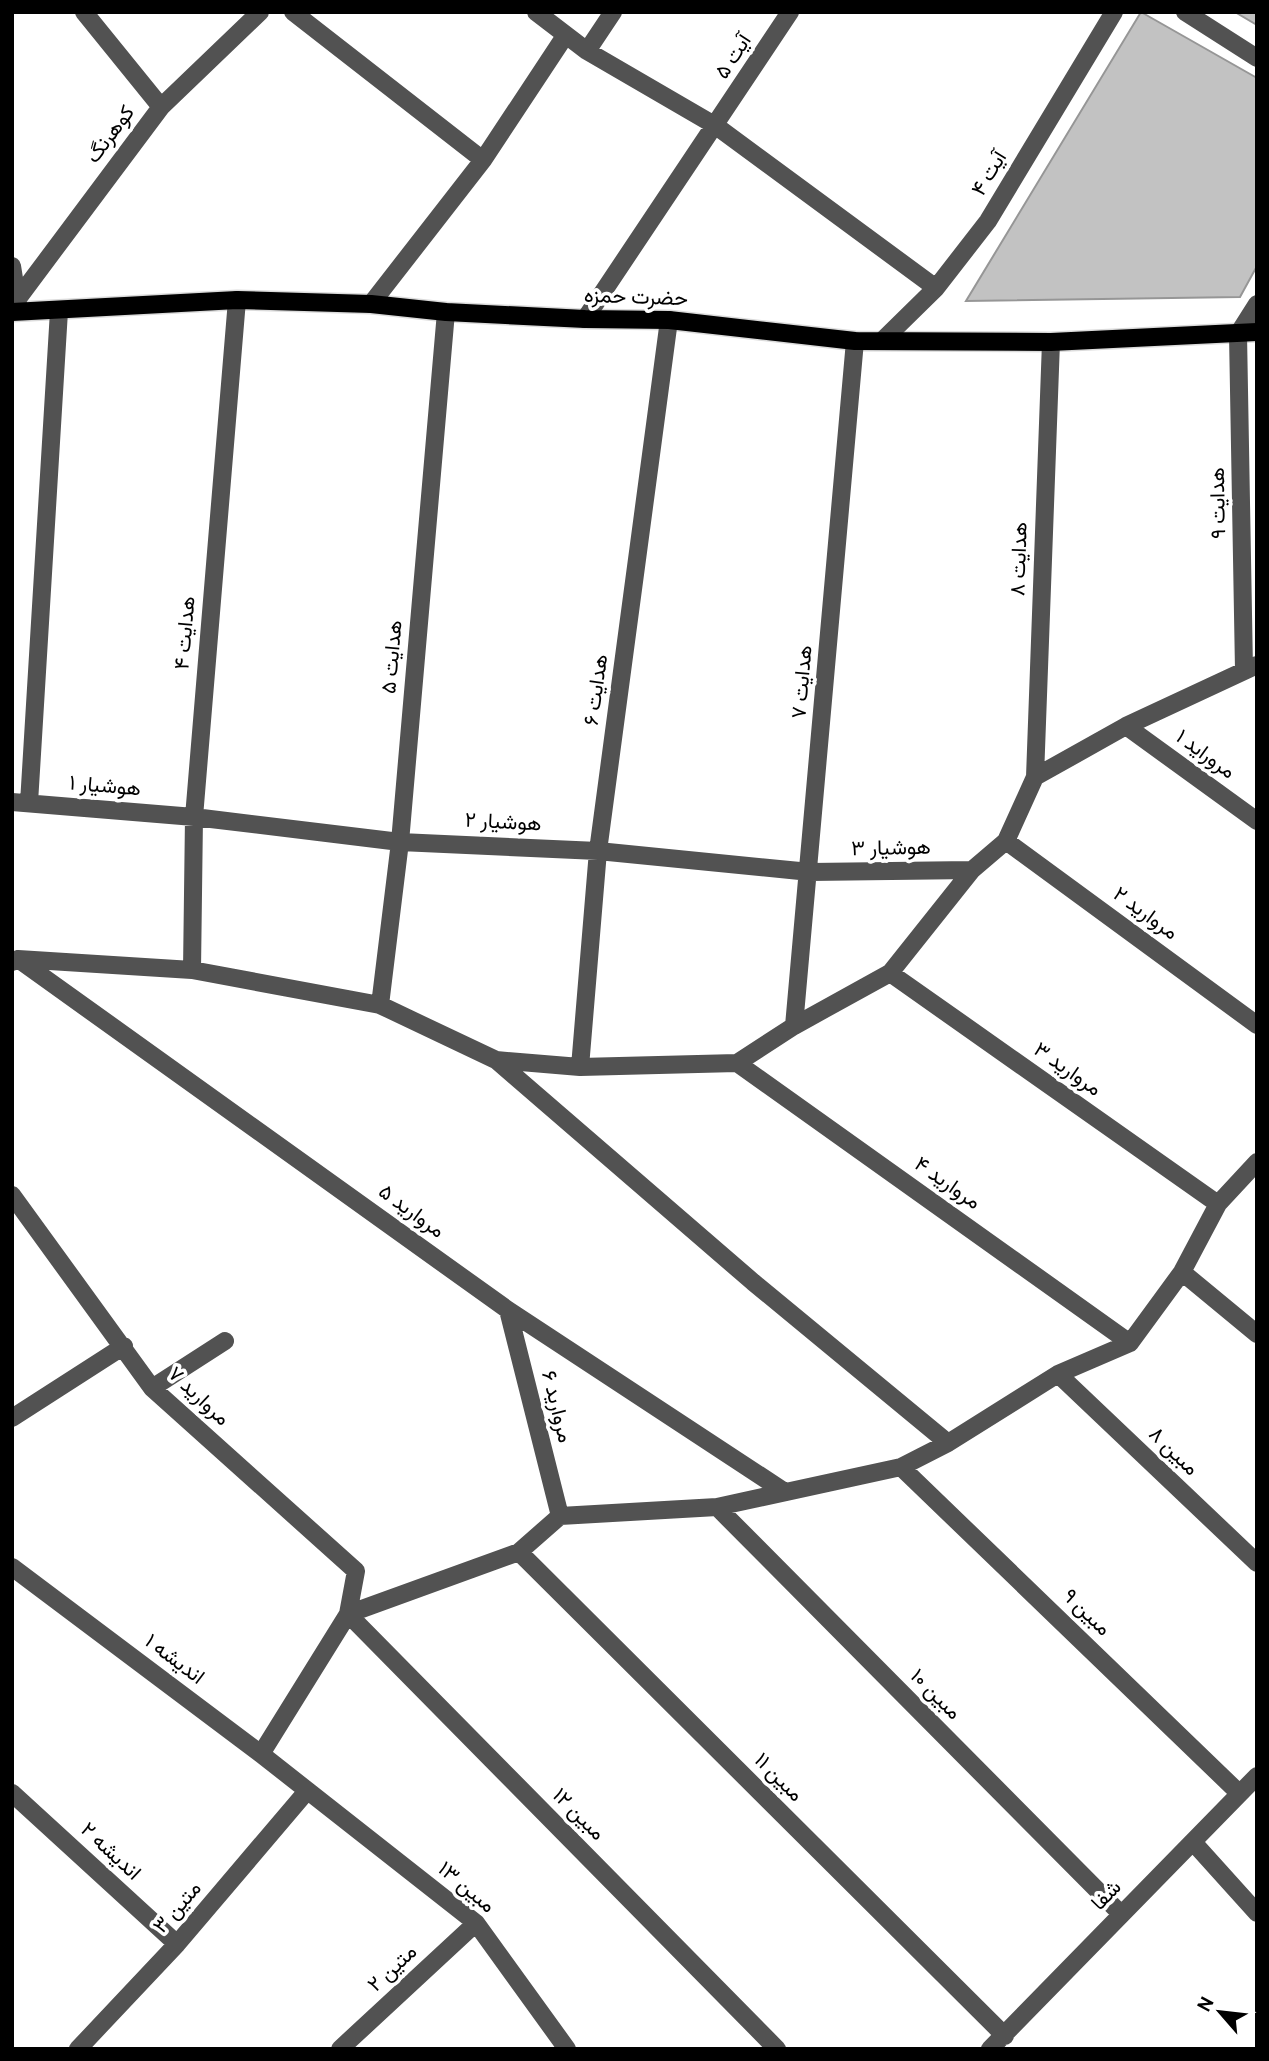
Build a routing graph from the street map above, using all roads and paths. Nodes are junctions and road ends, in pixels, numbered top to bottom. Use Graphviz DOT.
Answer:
graph roads {
  1 [pos="84,12"];
  2 [pos="260,12"];
  3 [pos="293,12"];
  4 [pos="536,12"];
  5 [pos="613,12"];
  6 [pos="790,12"];
  7 [pos="1114,12"];
  8 [pos="1185,12"];
  9 [pos="565,36"];
  10 [pos="587,51"];
  11 [pos="1257,58"];
  12 [pos="161,107"];
  13 [pos="716,126"];
  14 [pos="483,160"];
  15 [pos="12,266"];
  16 [pos="936,288"];
  17 [pos="237,300"];
  18 [pos="371,304"];
  19 [pos="1257,304"];
  20 [pos="17,309"];
  21 [pos="59,311"];
  22 [pos="446,312"];
  23 [pos="585,319"];
  24 [pos="669,320"];
  25 [pos="1248,333"];
  26 [pos="855,341"];
  27 [pos="882,341"];
  28 [pos="1051,342"];
  29 [pos="1250,667"];
  30 [pos="1126,726"];
  31 [pos="1035,777"];
  32 [pos="21,803"];
  33 [pos="194,817"];
  34 [pos="1257,821"];
  35 [pos="1006,841"];
  36 [pos="400,842"];
  37 [pos="598,851"];
  38 [pos="972,870"];
  39 [pos="810,872"];
  40 [pos="15,960"];
  41 [pos="192,970"];
  42 [pos="890,973"];
  43 [pos="380,1005"];
  44 [pos="1257,1025"];
  45 [pos="794,1027"];
  46 [pos="495,1060"];
  47 [pos="737,1063"];
  48 [pos="580,1067"];
  49 [pos="1257,1162"];
  50 [pos="12,1195"];
  51 [pos="1218,1204"];
  52 [pos="1182,1272"];
  53 [pos="508,1310"];
  54 [pos="1257,1334"];
  55 [pos="225,1341"];
  56 [pos="1130,1343"];
  57 [pos="124,1346"];
  58 [pos="1058,1374"];
  59 [pos="152,1388"];
  60 [pos="12,1419"];
  61 [pos="948,1443"];
  62 [pos="901,1467"];
  63 [pos="785,1492"];
  64 [pos="717,1507"];
  65 [pos="560,1516"];
  66 [pos="519,1552"];
  67 [pos="1257,1563"];
  68 [pos="12,1567"];
  69 [pos="348,1614"];
  70 [pos="261,1754"];
  71 [pos="1257,1776"];
  72 [pos="307,1791"];
  73 [pos="12,1793"];
  74 [pos="1239,1793"];
  75 [pos="1193,1842"];
  76 [pos="1257,1913"];
  77 [pos="1121,1914"];
  78 [pos="477,1923"];
  79 [pos="177,1944"];
  80 [pos="1005,2036"];
  81 [pos="78,2049"];
  82 [pos="340,2049"];
  83 [pos="567,2049"];
  84 [pos="777,2049"];
  85 [pos="990,2049"];
  1 -- 12 [label="street"];
  2 -- 12 [label="street, کوهرنگ"];
  3 -- 14 [label="street"];
  4 -- 9 [label="street"];
  5 -- 10 [label="street"];
  6 -- 13 [label="street, آیت ۵"];
  7 -- 16 [label="street, آیت ۴"];
  8 -- 11 [label="street"];
  9 -- 10 [label="street"];
  9 -- 14 [label="street"];
  10 -- 13 [label="street"];
  12 -- 20 [label="street, کوهرنگ"];
  13 -- 16 [label="street"];
  13 -- 23 [label="street, آیت ۵"];
  14 -- 18 [label="street"];
  15 -- 20 [label="street"];
  16 -- 27 [label="street, آیت ۴"];
  17 -- 18 [label="main road, حضرت حمزه"];
  17 -- 21 [label="main road, حضرت حمزه"];
  17 -- 33 [label="street, هدایت ۴"];
  18 -- 22 [label="main road, حضرت حمزه"];
  19 -- 25 [label="street"];
  20 -- 21 [label="main road, حضرت حمزه"];
  21 -- 32 [label="street"];
  22 -- 23 [label="main road, حضرت حمزه"];
  22 -- 36 [label="street, هدایت ۵"];
  23 -- 24 [label="main road, حضرت حمزه"];
  24 -- 26 [label="main road, حضرت حمزه"];
  24 -- 37 [label="street, هدایت ۶"];
  25 -- 28 [label="main road, حضرت حمزه"];
  25 -- 29 [label="street, هدایت ۹"];
  26 -- 27 [label="main road, حضرت حمزه"];
  26 -- 39 [label="street, هدایت ۷"];
  27 -- 28 [label="main road, حضرت حمزه"];
  28 -- 31 [label="street, هدایت ۸"];
  29 -- 30 [label="street"];
  30 -- 31 [label="street"];
  30 -- 34 [label="street, مروراید ۱"];
  31 -- 35 [label="street"];
  32 -- 33 [label="street, هوشیار ۱"];
  33 -- 36 [label="street, هوشیار ۲"];
  33 -- 41 [label="street, هدایت ۴"];
  35 -- 38 [label="street"];
  35 -- 44 [label="street, مروارید ۲"];
  36 -- 37 [label="street, هوشیار ۲"];
  36 -- 43 [label="street, هدایت ۵"];
  37 -- 39 [label="street, هوشیار ۲"];
  37 -- 48 [label="street, هدایت ۶"];
  38 -- 39 [label="street, هوشیار ۳"];
  38 -- 42 [label="street"];
  39 -- 45 [label="street, هدایت ۷"];
  40 -- 41 [label="street"];
  40 -- 53 [label="street, مروارید ۵"];
  41 -- 43 [label="street"];
  42 -- 45 [label="street"];
  42 -- 51 [label="street, مروارید ۳"];
  43 -- 46 [label="street"];
  45 -- 47 [label="street"];
  46 -- 48 [label="street"];
  46 -- 61 [label="street"];
  47 -- 48 [label="street"];
  47 -- 56 [label="street, مروارید ۴"];
  49 -- 51 [label="street"];
  50 -- 57 [label="street, مروارید ۷"];
  51 -- 52 [label="street"];
  52 -- 54 [label="street"];
  52 -- 56 [label="street"];
  53 -- 63 [label="street, مروارید ۵"];
  53 -- 65 [label="street, مروارید ۶"];
  55 -- 59 [label="street"];
  56 -- 58 [label="street"];
  57 -- 59 [label="street, مروارید ۷"];
  57 -- 60 [label="street"];
  58 -- 61 [label="street"];
  58 -- 67 [label="street, مبین ۸"];
  59 -- 69 [label="street, مروارید ۷"];
  61 -- 62 [label="street"];
  62 -- 63 [label="street"];
  62 -- 74 [label="street, مبین ۹"];
  63 -- 64 [label="street"];
  64 -- 65 [label="street"];
  64 -- 77 [label="street, مبین ۱۰"];
  65 -- 66 [label="street"];
  66 -- 69 [label="street"];
  66 -- 80 [label="street, مبین ۱۱"];
  68 -- 70 [label="street, اندیشه ۱"];
  69 -- 70 [label="street"];
  69 -- 84 [label="street, مبین ۱۲"];
  70 -- 72 [label="street, اندیشه ۱"];
  71 -- 74 [label="street, شفا"];
  72 -- 78 [label="street, مبین ۱۳"];
  72 -- 79 [label="street, متین ۳"];
  73 -- 79 [label="street, اندیشه ۲"];
  74 -- 75 [label="street, شفا"];
  75 -- 76 [label="street"];
  75 -- 77 [label="street, شفا"];
  77 -- 80 [label="street, شفا"];
  78 -- 82 [label="street, متین ۲"];
  78 -- 83 [label="street, مبین ۱۳"];
  79 -- 81 [label="street, متین ۳"];
  80 -- 85 [label="street, شفا"];
}
